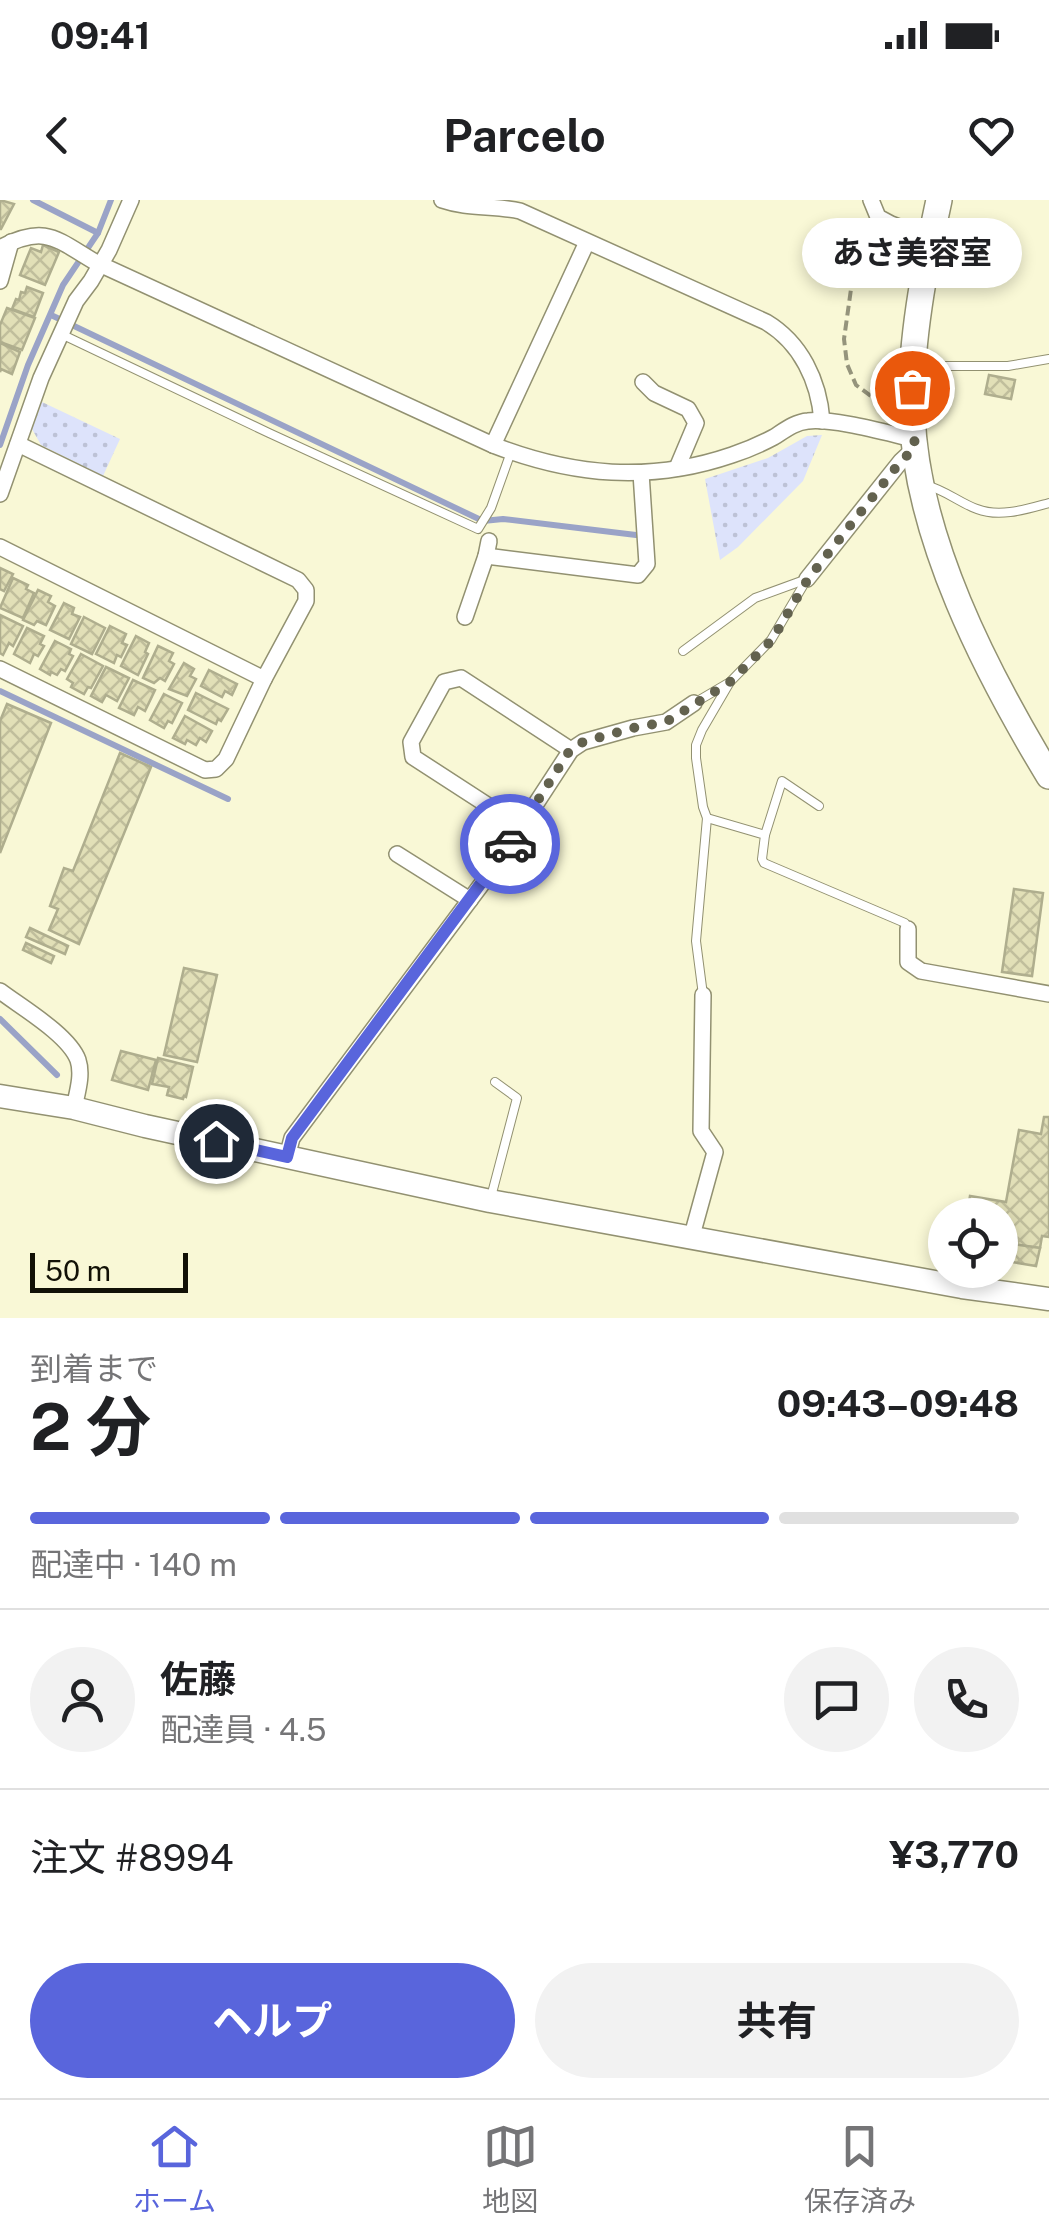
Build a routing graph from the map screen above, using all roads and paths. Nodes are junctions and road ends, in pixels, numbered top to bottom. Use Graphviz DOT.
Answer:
graph roads {
  1 [pos="132,200"];
  2 [pos="442,200"];
  3 [pos="870,200"];
  4 [pos="938,200"];
  5 [pos="878,216"];
  6 [pos="930,239"];
  7 [pos="587,242"];
  8 [pos="6,245"];
  9 [pos="98,264"];
  10 [pos="0,281"];
  11 [pos="61,334"];
  12 [pos="1049,359"];
  13 [pos="913,366"];
  14 [pos="643,382"];
  15 [pos="822,421"];
  16 [pos="914,436"];
  17 [pos="18,444"];
  18 [pos="493,445"];
  19 [pos="511,452"];
  20 [pos="677,468"];
  21 [pos="641,473"];
  22 [pos="922,484"];
  23 [pos="0,494"];
  24 [pos="1049,502"];
  25 [pos="0,547"];
  26 [pos="808,579"];
  27 [pos="465,618"];
  28 [pos="683,651"];
  29 [pos="0,670"];
  30 [pos="264,680"];
  31 [pos="730,682"];
  32 [pos="694,703"];
  33 [pos="570,750"];
  34 [pos="1047,771"];
  35 [pos="819,806"];
  36 [pos="707,818"];
  37 [pos="521,828"];
  38 [pos="765,836"];
  39 [pos="397,854"];
  40 [pos="470,900"];
  41 [pos="908,929"];
  42 [pos="0,991"];
  43 [pos="1049,994"];
  44 [pos="703,995"];
  45 [pos="495,1082"];
  46 [pos="0,1096"];
  47 [pos="74,1108"];
  48 [pos="287,1157"];
  49 [pos="490,1202"];
  50 [pos="691,1238"];
  51 [pos="1049,1298"];
  1 -- 9 [label="street"];
  2 -- 7 [label="street"];
  3 -- 5 [label="street"];
  4 -- 6 [label="main road"];
  5 -- 6 [label="street"];
  5 -- 16 [label="path"];
  6 -- 13 [label="main road"];
  7 -- 15 [label="street"];
  7 -- 18 [label="street"];
  8 -- 9 [label="street"];
  8 -- 10 [label="street"];
  9 -- 11 [label="street"];
  9 -- 18 [label="street"];
  11 -- 17 [label="street"];
  11 -- 19 [label="lane"];
  12 -- 13 [label="lane"];
  13 -- 16 [label="main road"];
  14 -- 20 [label="street"];
  15 -- 16 [label="street"];
  15 -- 20 [label="street"];
  16 -- 22 [label="main road"];
  16 -- 26 [label="street"];
  17 -- 23 [label="street"];
  17 -- 30 [label="street"];
  18 -- 19 [label="street"];
  19 -- 21 [label="street"];
  20 -- 21 [label="street"];
  21 -- 27 [label="street"];
  22 -- 24 [label="lane"];
  22 -- 34 [label="main road"];
  25 -- 30 [label="street"];
  26 -- 28 [label="lane"];
  26 -- 31 [label="lane"];
  29 -- 30 [label="street"];
  31 -- 32 [label="lane"];
  31 -- 36 [label="lane"];
  32 -- 33 [label="street"];
  33 -- 37 [label="street"];
  33 -- 37 [label="street"];
  35 -- 38 [label="lane"];
  36 -- 38 [label="lane"];
  36 -- 44 [label="lane"];
  37 -- 40 [label="street"];
  38 -- 41 [label="lane"];
  39 -- 40 [label="street"];
  40 -- 48 [label="street"];
  41 -- 43 [label="street"];
  42 -- 47 [label="street"];
  44 -- 50 [label="street"];
  45 -- 49 [label="lane"];
  46 -- 47 [label="street"];
  47 -- 48 [label="street"];
  48 -- 49 [label="street"];
  49 -- 50 [label="street"];
  50 -- 51 [label="street"];
}
